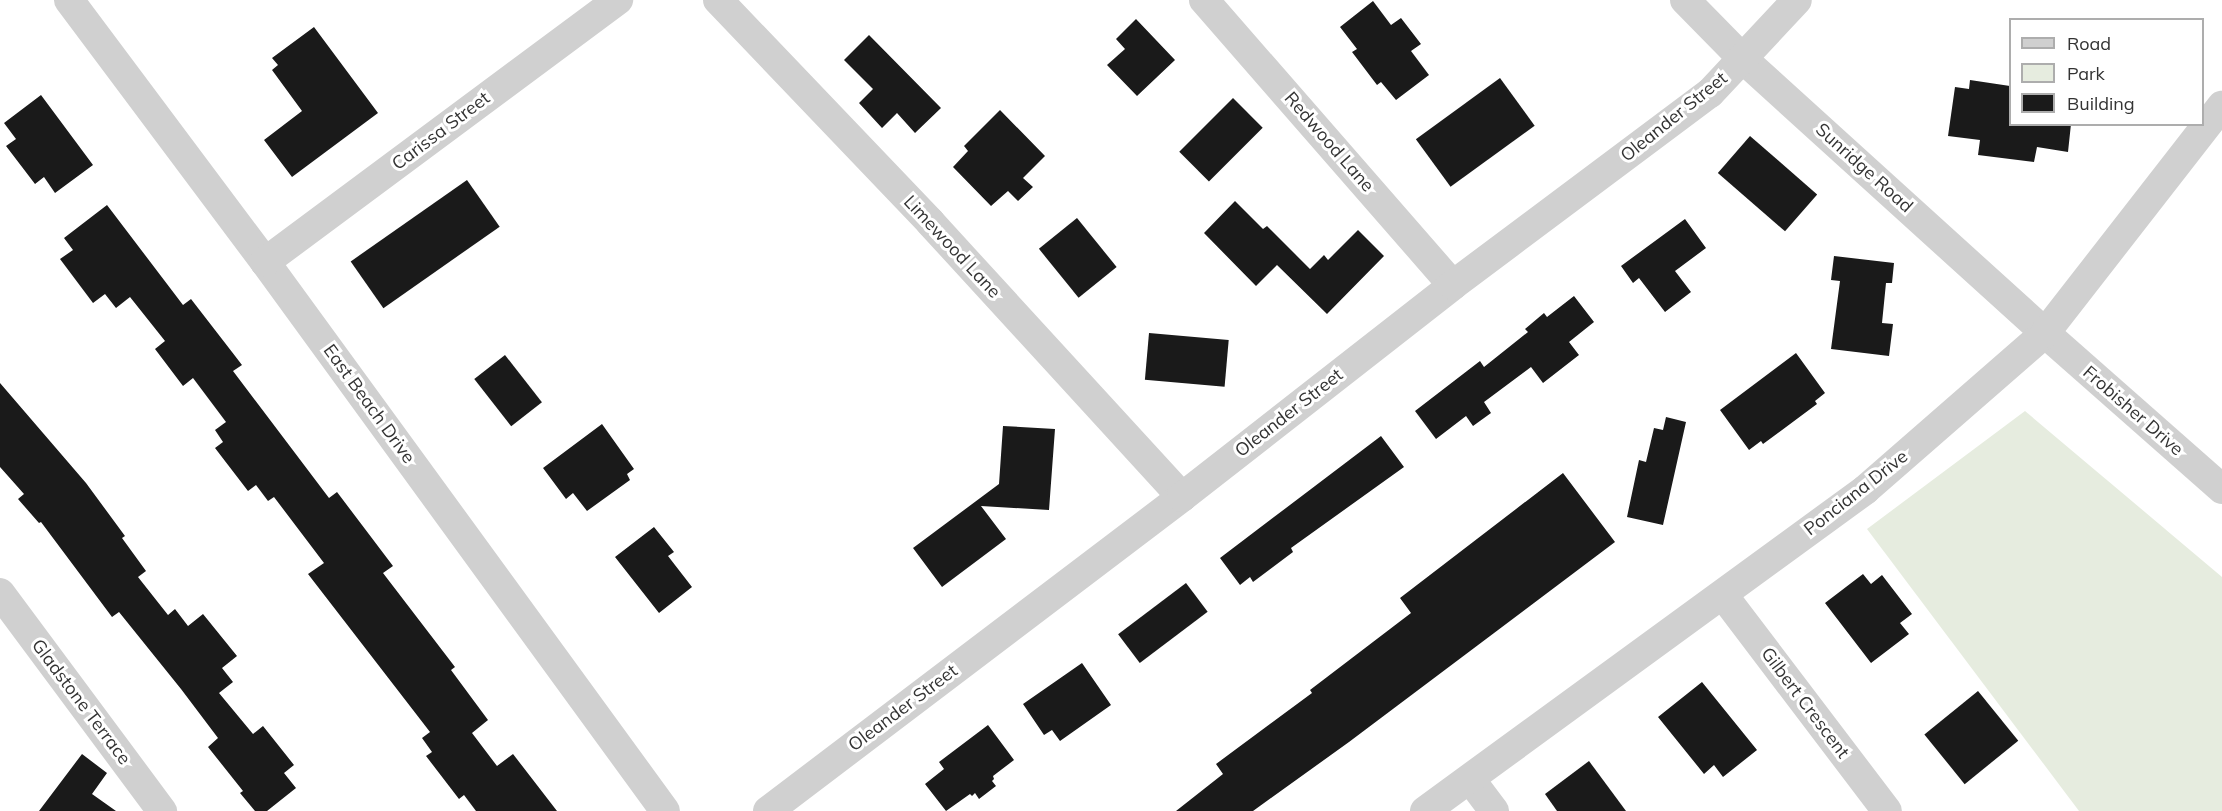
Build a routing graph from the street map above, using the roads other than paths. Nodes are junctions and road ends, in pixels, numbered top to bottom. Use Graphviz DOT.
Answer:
graph roads {
  1 [pos="69,0"];
  2 [pos="618,0"];
  3 [pos="718,0"];
  4 [pos="1204,0"];
  5 [pos="1685,0"];
  6 [pos="1797,0"];
  7 [pos="1743,59"];
  8 [pos="2222,106"];
  9 [pos="265,262"];
  10 [pos="1453,285"];
  11 [pos="2045,333"];
  12 [pos="2222,489"];
  13 [pos="1182,497"];
  14 [pos="0,593"];
  15 [pos="1723,595"];
  16 [pos="1470,779"];
  17 [pos="162,811"];
  18 [pos="665,811"];
  19 [pos="768,811"];
  20 [pos="1425,811"];
  21 [pos="1494,811"];
  22 [pos="1887,811"];
  1 -- 9 [label="street, East Beach Drive"];
  2 -- 9 [label="street, Carissa Street"];
  3 -- 13 [label="street, Limewood Lane"];
  4 -- 10 [label="street, Redwood Lane"];
  5 -- 7 [label="street, Sunridge Road"];
  6 -- 7 [label="street, Oleander Street"];
  7 -- 10 [label="street, Oleander Street"];
  7 -- 11 [label="street, Sunridge Road"];
  8 -- 11 [label="street, Ponciana Drive"];
  9 -- 18 [label="street, East Beach Drive"];
  10 -- 13 [label="street, Oleander Street"];
  11 -- 12 [label="street, Frobisher Drive"];
  11 -- 15 [label="street, Ponciana Drive"];
  13 -- 19 [label="street, Oleander Street"];
  14 -- 17 [label="street, Gladstone Terrace"];
  15 -- 16 [label="street, Ponciana Drive"];
  15 -- 22 [label="street, Gilbert Crescent"];
  16 -- 20 [label="street, Ponciana Drive"];
  16 -- 21 [label="street"];
}
